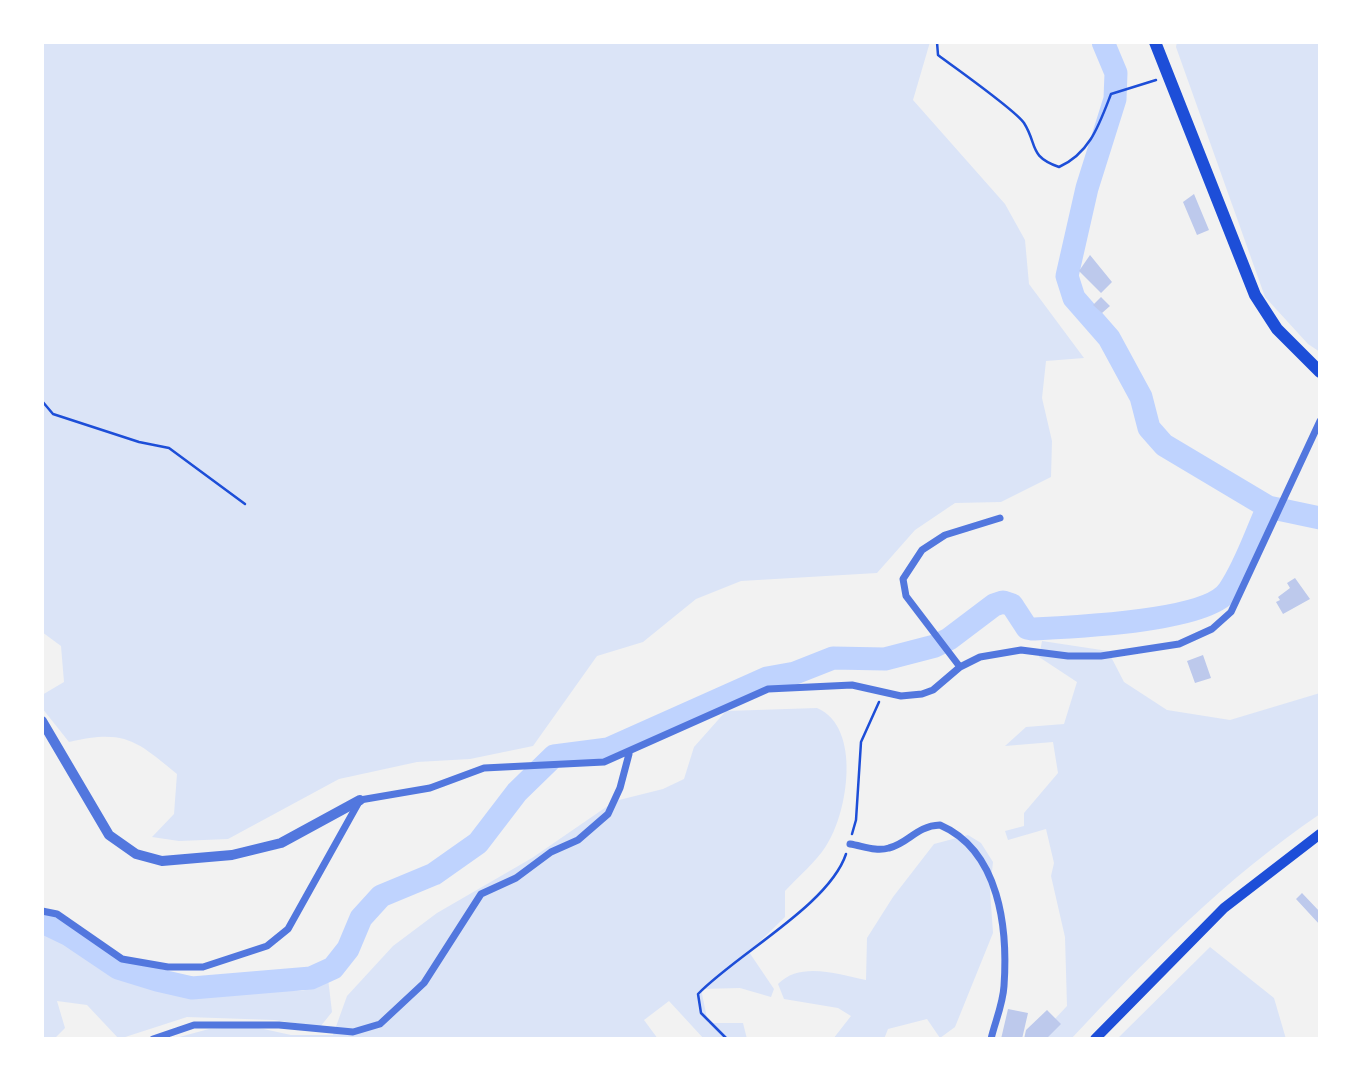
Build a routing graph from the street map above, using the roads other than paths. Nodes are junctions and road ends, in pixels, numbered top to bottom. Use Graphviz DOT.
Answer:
graph roads {
  1 [pos="1155,42"];
  2 [pos="1320,372"];
  3 [pos="1320,421"];
  4 [pos="1000,518"];
  5 [pos="960,667"];
  6 [pos="42,721"];
  7 [pos="629,754"];
  8 [pos="360,800"];
  9 [pos="1320,834"];
  10 [pos="850,844"];
  11 [pos="42,911"];
  12 [pos="153,1039"];
  13 [pos="991,1039"];
  14 [pos="1094,1039"];
  1 -- 2 [label="highway"];
  3 -- 5 [label="street"];
  4 -- 5 [label="street"];
  5 -- 7 [label="street"];
  6 -- 8 [label="street"];
  7 -- 8 [label="street"];
  7 -- 12 [label="street"];
  8 -- 11 [label="street"];
  9 -- 14 [label="main road"];
  10 -- 13 [label="street"];
}
